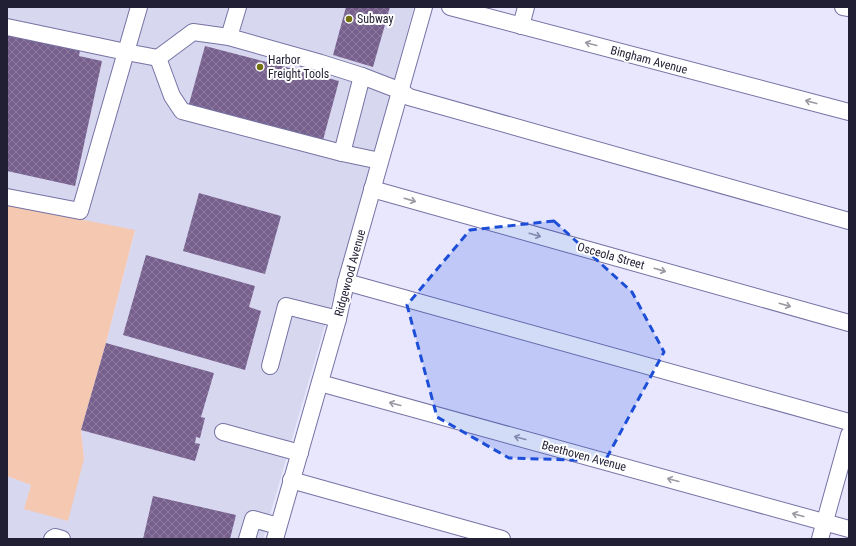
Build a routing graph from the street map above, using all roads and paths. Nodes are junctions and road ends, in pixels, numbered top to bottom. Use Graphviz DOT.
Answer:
graph roads {
  1 [pos="139,7"];
  2 [pos="238,7"];
  3 [pos="424,7"];
  4 [pos="450,7"];
  5 [pos="526,7"];
  6 [pos="843,7"];
  7 [pos="849,8"];
  8 [pos="521,26"];
  9 [pos="7,27"];
  10 [pos="229,37"];
  11 [pos="126,52"];
  12 [pos="158,58"];
  13 [pos="362,76"];
  14 [pos="401,91"];
  15 [pos="849,112"];
  16 [pos="342,152"];
  17 [pos="380,161"];
  18 [pos="372,189"];
  19 [pos="7,197"];
  20 [pos="849,221"];
  21 [pos="346,282"];
  22 [pos="338,319"];
  23 [pos="849,322"];
  24 [pos="270,366"];
  25 [pos="320,383"];
  26 [pos="849,422"];
  27 [pos="223,432"];
  28 [pos="849,435"];
  29 [pos="300,453"];
  30 [pos="291,480"];
  31 [pos="825,522"];
  32 [pos="849,529"];
  33 [pos="276,532"];
  34 [pos="52,539"];
  35 [pos="62,539"];
  36 [pos="247,539"];
  37 [pos="502,539"];
  38 [pos="820,539"];
  1 -- 11 [label="street"];
  2 -- 10 [label="street"];
  3 -- 14 [label="street, Ridgewood Avenue"];
  4 -- 8 [label="street, Bingham Avenue"];
  5 -- 8 [label="street"];
  6 -- 7 [label="street"];
  15 -- 8 [label="street, Bingham Avenue, one-way"];
  9 -- 11 [label="street"];
  10 -- 12 [label="street"];
  10 -- 13 [label="street"];
  11 -- 12 [label="street"];
  11 -- 19 [label="street"];
  12 -- 16 [label="street"];
  13 -- 14 [label="street"];
  13 -- 16 [label="street"];
  14 -- 17 [label="street, Ridgewood Avenue"];
  14 -- 20 [label="street"];
  16 -- 17 [label="street"];
  17 -- 18 [label="street, Ridgewood Avenue"];
  18 -- 21 [label="street, Ridgewood Avenue"];
  18 -- 23 [label="street, Osceola Street, one-way"];
  21 -- 22 [label="street, Ridgewood Avenue"];
  21 -- 26 [label="street"];
  22 -- 24 [label="street"];
  22 -- 25 [label="street, Ridgewood Avenue"];
  25 -- 29 [label="street, Ridgewood Avenue"];
  31 -- 25 [label="street, Beethoven Avenue, one-way"];
  27 -- 29 [label="street"];
  28 -- 31 [label="street"];
  29 -- 30 [label="street, Ridgewood Avenue"];
  30 -- 33 [label="street, Ridgewood Avenue"];
  30 -- 37 [label="street"];
  31 -- 32 [label="street, Beethoven Avenue"];
  31 -- 38 [label="street"];
  33 -- 36 [label="street"];
  34 -- 35 [label="street"];
}
